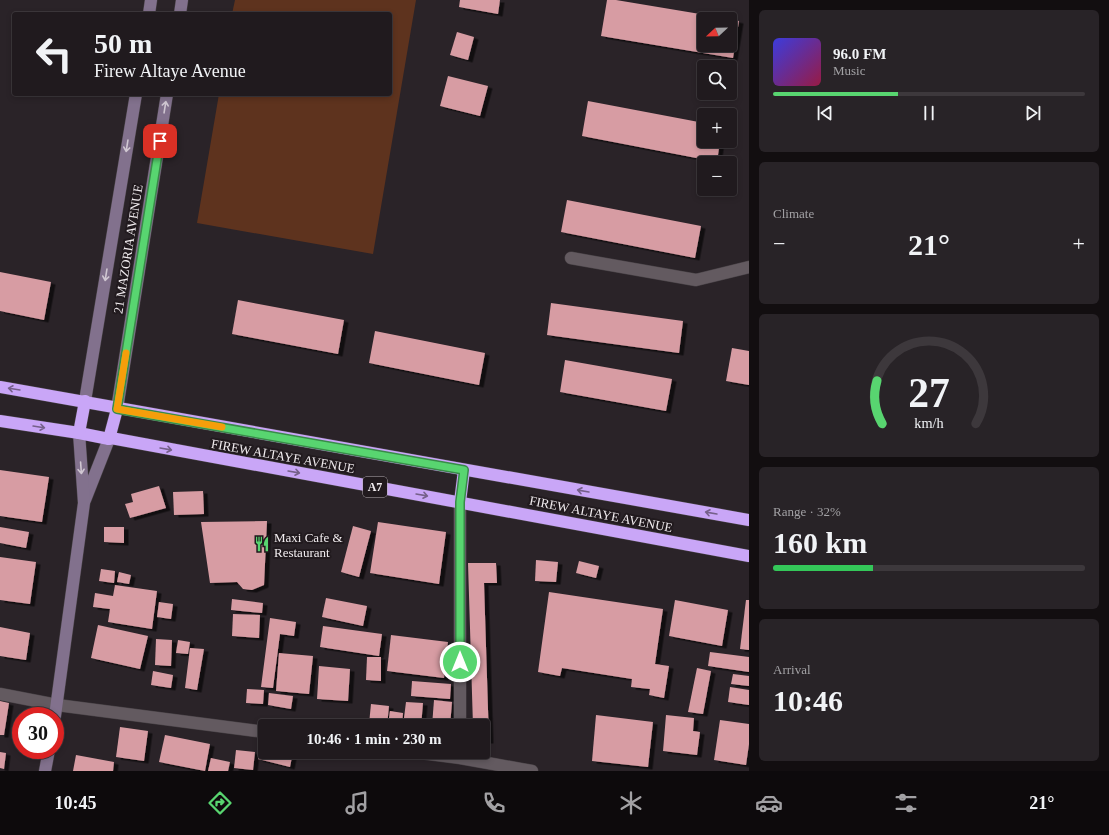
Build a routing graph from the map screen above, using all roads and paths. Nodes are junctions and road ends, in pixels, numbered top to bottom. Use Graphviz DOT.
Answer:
graph roads {
  1 [pos="151,0"];
  2 [pos="182,0"];
  3 [pos="149,12"];
  4 [pos="180,12"];
  5 [pos="136,96"];
  6 [pos="167,96"];
  7 [pos="571,258"];
  8 [pos="749,267"];
  9 [pos="0,387"];
  10 [pos="85,401"];
  11 [pos="117,409"];
  12 [pos="0,421"];
  13 [pos="79,433"];
  14 [pos="109,439"];
  15 [pos="464,470"];
  16 [pos="84,502"];
  17 [pos="460,502"];
  18 [pos="749,520"];
  19 [pos="749,556"];
  20 [pos="0,694"];
  21 [pos="46,707"];
  22 [pos="56,707"];
  23 [pos="64,711"];
  24 [pos="460,719"];
  25 [pos="258,731"];
  26 [pos="47,759"];
  27 [pos="478,759"];
  28 [pos="45,771"];
  29 [pos="532,771"];
  1 -- 3 [label="main road"];
  2 -- 4 [label="main road"];
  5 -- 10 [label="main road, 21 MAZORIA AVENUE, one-way"];
  11 -- 6 [label="main road, 21 MAZORIA AVENUE, one-way"];
  7 -- 8 [label="street"];
  10 -- 9 [label="highway, FIREW ALTAYE AVENUE, one-way"];
  10 -- 11 [label="highway, FIREW ALTAYE AVENUE"];
  10 -- 13 [label="highway"];
  11 -- 14 [label="highway"];
  11 -- 15 [label="highway, FIREW ALTAYE AVENUE"];
  12 -- 13 [label="highway, FIREW ALTAYE AVENUE / A7, one-way"];
  13 -- 14 [label="highway, FIREW ALTAYE AVENUE / A7"];
  13 -- 16 [label="main road, one-way"];
  14 -- 16 [label="main road"];
  14 -- 17 [label="highway, FIREW ALTAYE AVENUE / A7, one-way"];
  15 -- 17 [label="highway"];
  18 -- 15 [label="highway, FIREW ALTAYE AVENUE, one-way"];
  16 -- 22 [label="main road"];
  17 -- 19 [label="highway, FIREW ALTAYE AVENUE / A7"];
  17 -- 24 [label="street"];
  20 -- 21 [label="street"];
  23 -- 25 [label="street"];
  26 -- 28 [label="main road"];
  27 -- 29 [label="street"];
}
